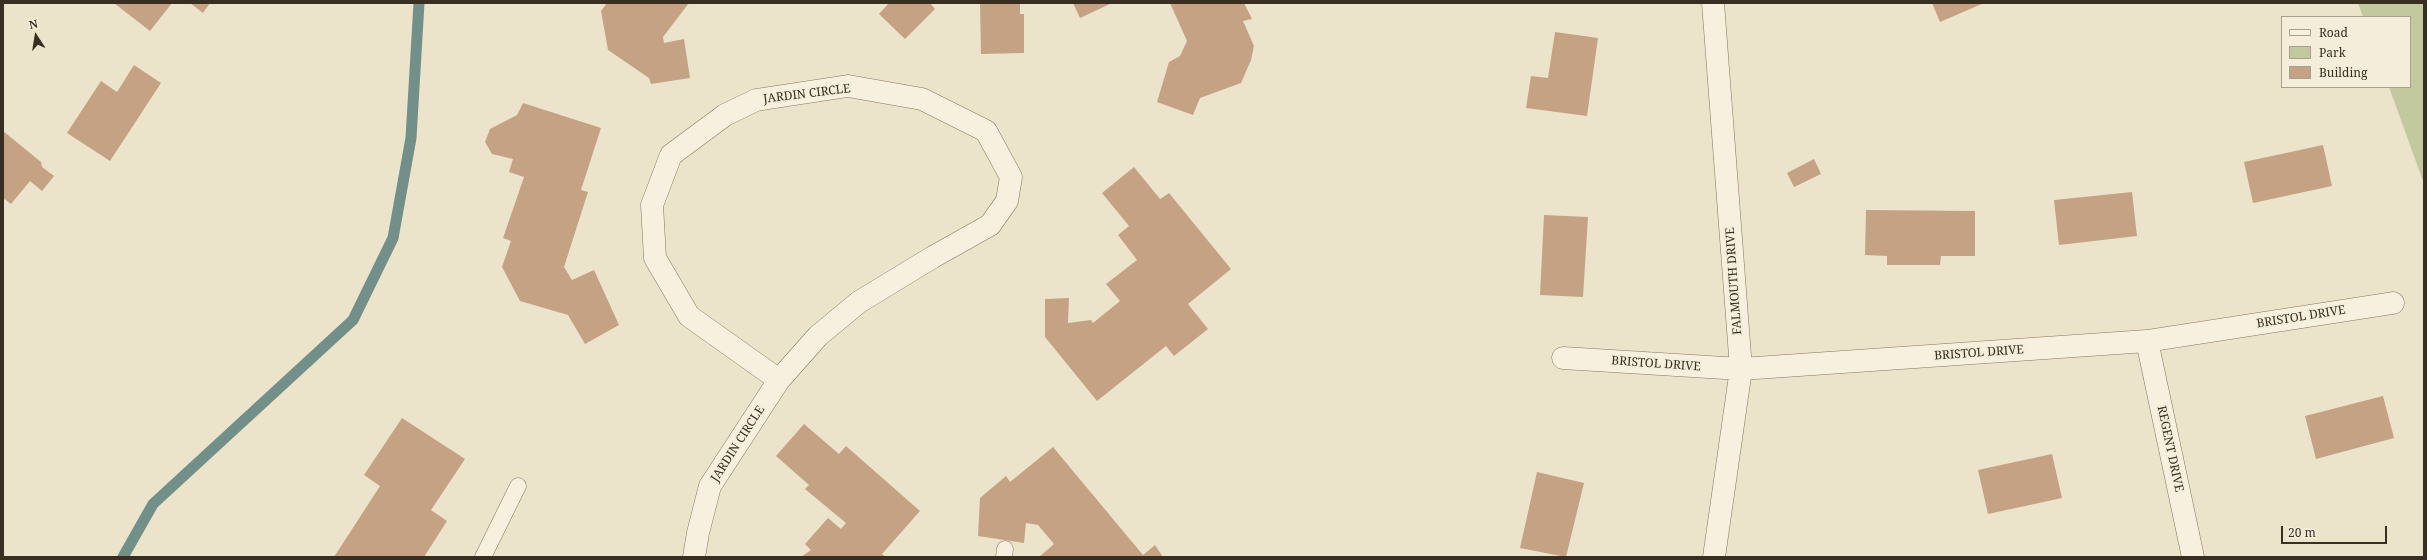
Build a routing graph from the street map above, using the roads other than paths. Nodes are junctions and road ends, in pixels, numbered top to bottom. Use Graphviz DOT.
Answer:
graph roads {
  1 [pos="1713,3"];
  2 [pos="2392,303"];
  3 [pos="2147,341"];
  4 [pos="1563,358"];
  5 [pos="1741,369"];
  6 [pos="779,380"];
  7 [pos="518,486"];
  8 [pos="483,557"];
  9 [pos="694,557"];
  10 [pos="1714,557"];
  11 [pos="2193,557"];
  1 -- 5 [label="street, FALMOUTH DRIVE"];
  2 -- 3 [label="street, BRISTOL DRIVE"];
  3 -- 5 [label="street, BRISTOL DRIVE"];
  3 -- 11 [label="street, REGENT DRIVE"];
  4 -- 5 [label="street, BRISTOL DRIVE"];
  5 -- 10 [label="street, FALMOUTH DRIVE"];
  6 -- 6 [label="street, JARDIN CIRCLE"];
  6 -- 9 [label="street, JARDIN CIRCLE"];
  7 -- 8 [label="lane"];
}
